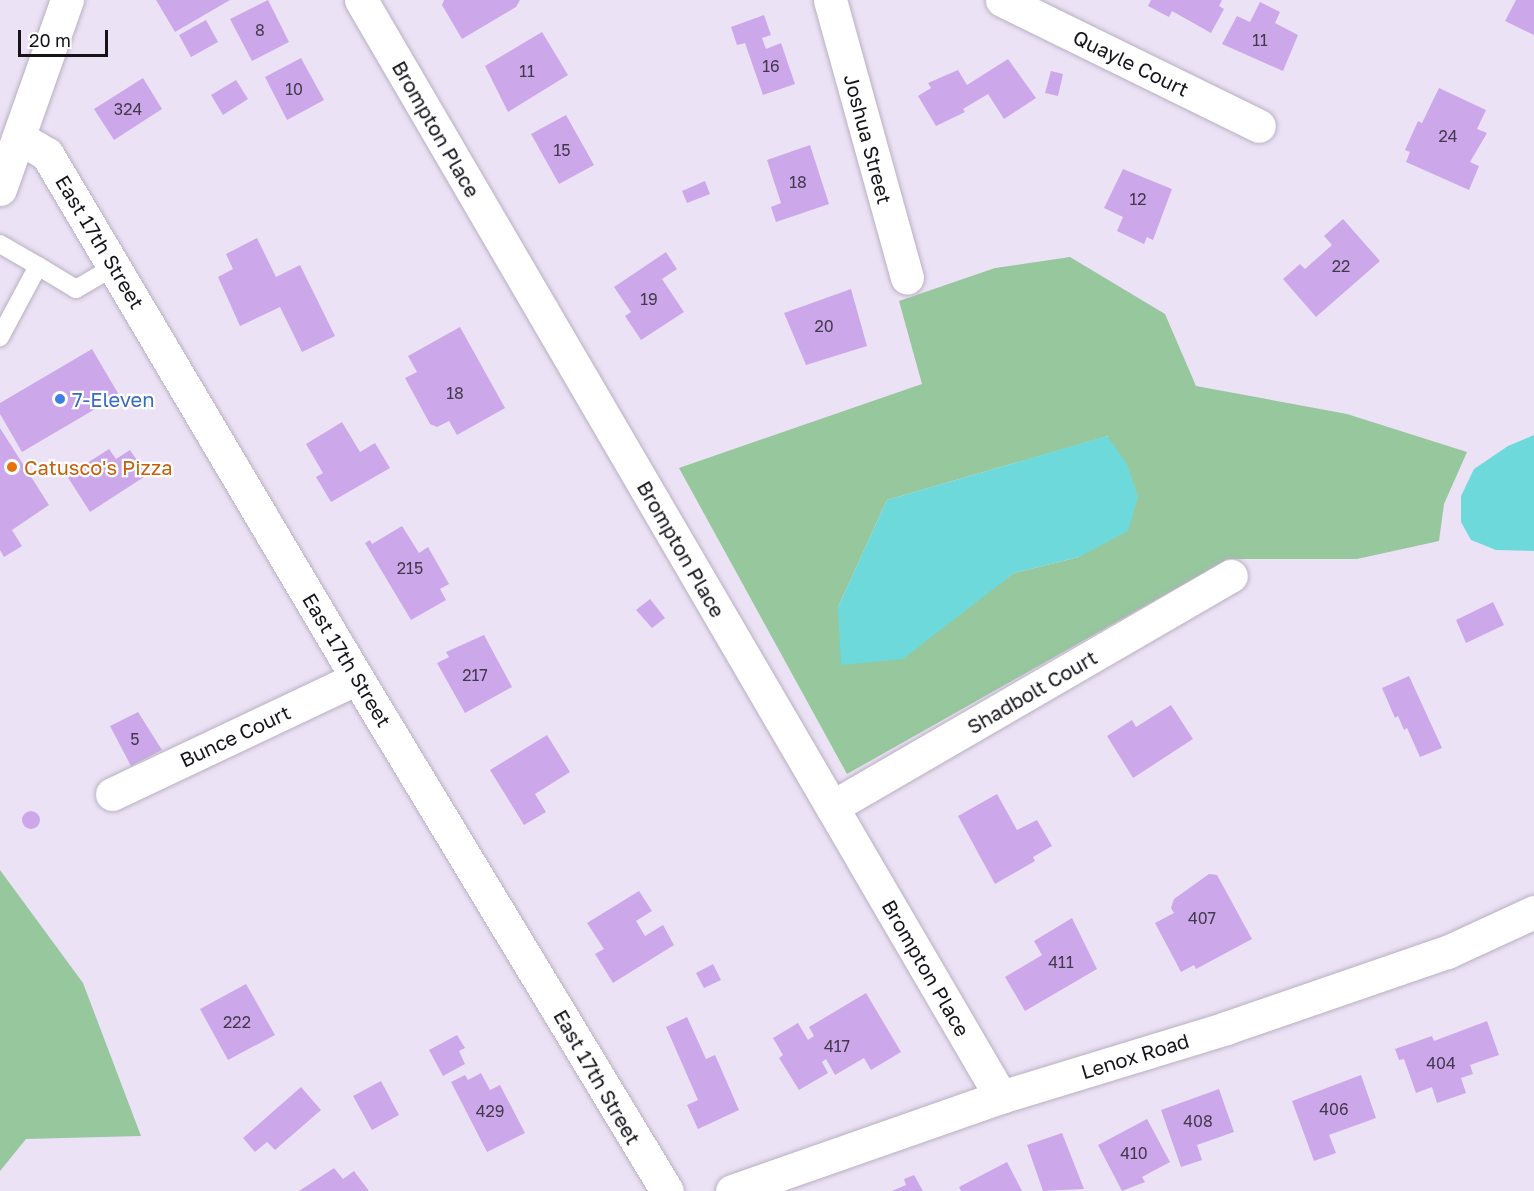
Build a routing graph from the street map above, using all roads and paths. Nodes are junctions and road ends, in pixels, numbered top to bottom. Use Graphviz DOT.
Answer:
graph roads {
  1 [pos="67,0"];
  2 [pos="361,0"];
  3 [pos="830,0"];
  4 [pos="1002,0"];
  5 [pos="1259,126"];
  6 [pos="20,138"];
  7 [pos="0,189"];
  8 [pos="0,244"];
  9 [pos="38,266"];
  10 [pos="115,266"];
  11 [pos="907,278"];
  12 [pos="0,337"];
  13 [pos="1231,576"];
  14 [pos="357,678"];
  15 [pos="112,794"];
  16 [pos="832,807"];
  17 [pos="1534,912"];
  18 [pos="1001,1097"];
  19 [pos="667,1191"];
  20 [pos="732,1191"];
  1 -- 6 [label="street"];
  2 -- 16 [label="street, Brompton Place"];
  3 -- 11 [label="street, Joshua Street"];
  4 -- 5 [label="street, Quayle Court"];
  6 -- 7 [label="street"];
  6 -- 10 [label="street, East 17th Street"];
  8 -- 9 [label="lane"];
  9 -- 10 [label="lane"];
  9 -- 12 [label="lane"];
  10 -- 14 [label="street, East 17th Street"];
  13 -- 16 [label="street, Shadbolt Court"];
  14 -- 15 [label="street, Bunce Court"];
  14 -- 19 [label="street, East 17th Street"];
  16 -- 18 [label="street, Brompton Place"];
  17 -- 18 [label="street, Lenox Road"];
  18 -- 20 [label="street, Lenox Road"];
}
